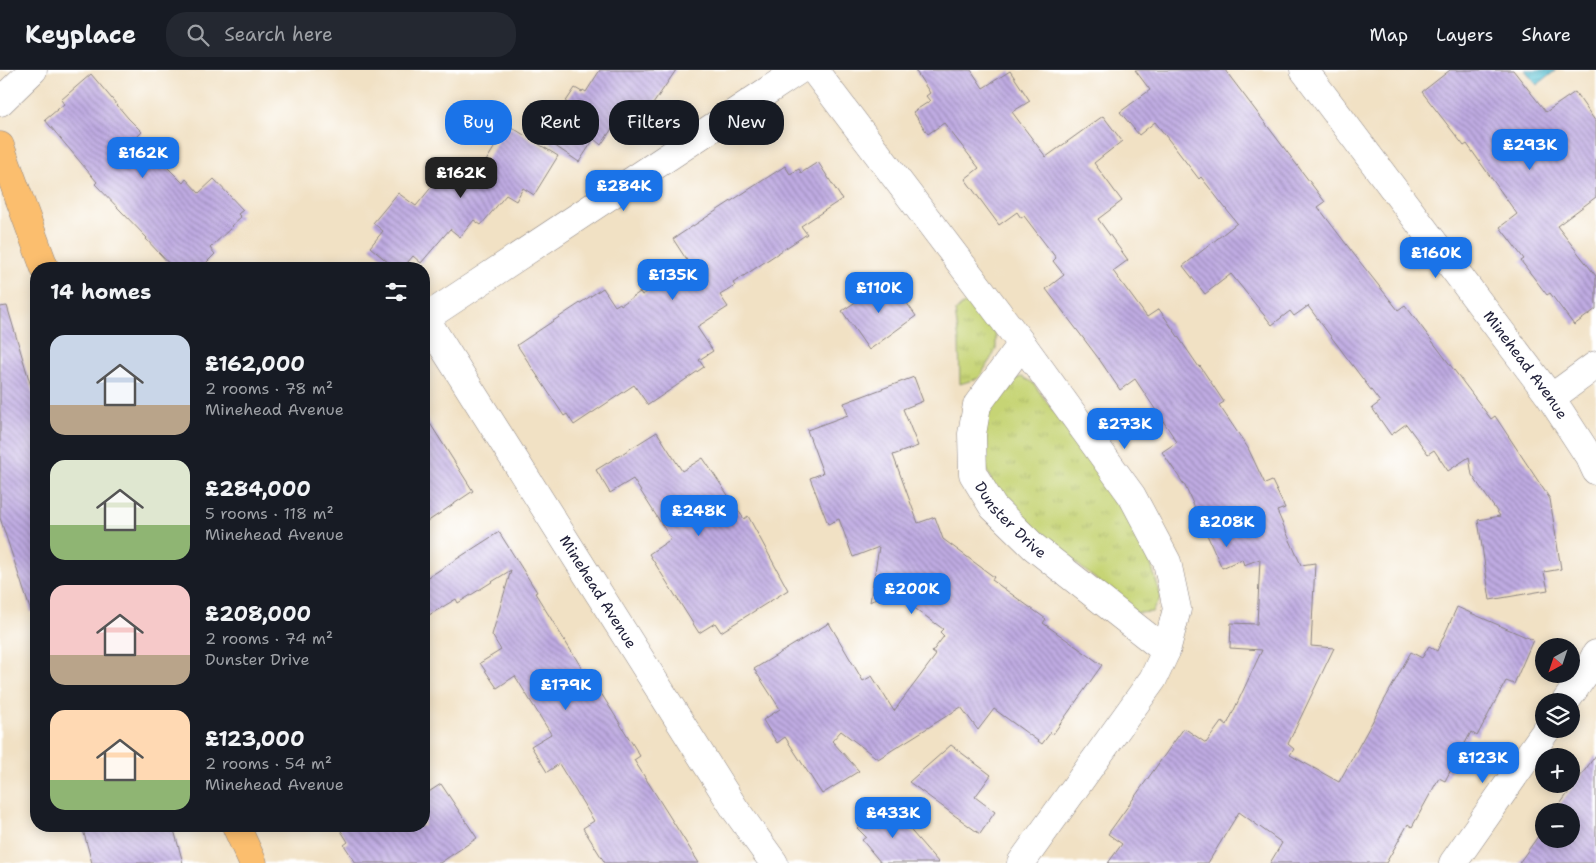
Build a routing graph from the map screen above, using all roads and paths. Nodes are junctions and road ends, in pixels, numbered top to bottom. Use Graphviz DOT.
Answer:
graph roads {
  1 [pos="33,70"];
  2 [pos="799,70"];
  3 [pos="814,70"];
  4 [pos="1304,70"];
  5 [pos="0,102"];
  6 [pos="0,146"];
  7 [pos="42,262"];
  8 [pos="430,315"];
  9 [pos="430,328"];
  10 [pos="1022,344"];
  11 [pos="1596,366"];
  12 [pos="1551,398"];
  13 [pos="1596,472"];
  14 [pos="1166,651"];
  15 [pos="1596,654"];
  16 [pos="1572,693"];
  17 [pos="1541,738"];
  18 [pos="239,832"];
  19 [pos="253,863"];
  20 [pos="774,863"];
  21 [pos="1021,863"];
  22 [pos="1453,863"];
  1 -- 5 [label="street"];
  2 -- 8 [label="street, Minehead Avenue"];
  3 -- 10 [label="street"];
  4 -- 12 [label="street, Minehead Avenue"];
  6 -- 7 [label="main road"];
  9 -- 20 [label="street, Minehead Avenue"];
  10 -- 14 [label="street"];
  10 -- 14 [label="street, Dunster Drive"];
  11 -- 12 [label="street"];
  12 -- 13 [label="street, Minehead Avenue"];
  14 -- 21 [label="street"];
  15 -- 16 [label="street"];
  17 -- 22 [label="street"];
  18 -- 19 [label="main road"];
}
